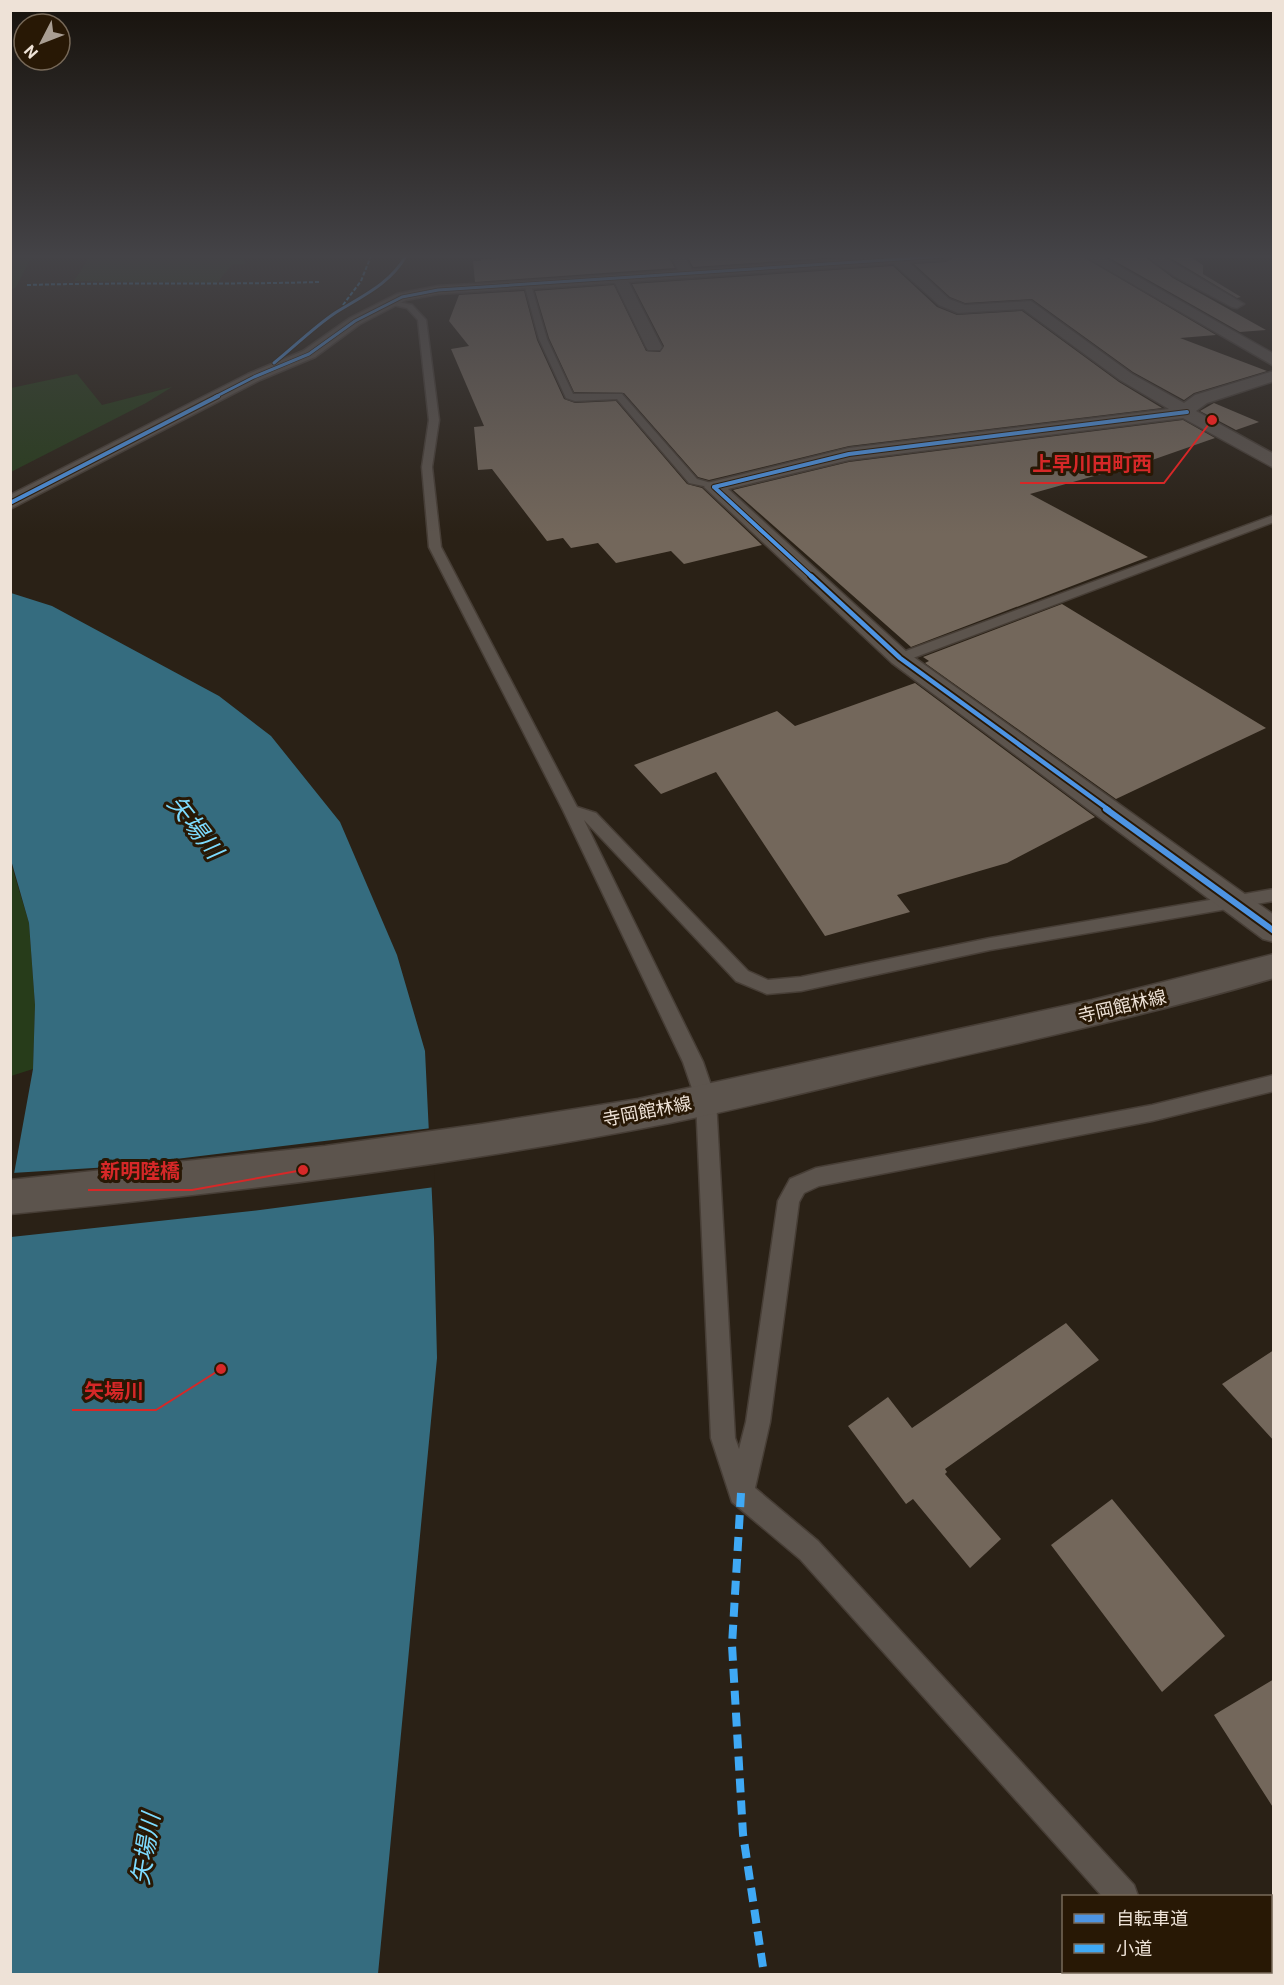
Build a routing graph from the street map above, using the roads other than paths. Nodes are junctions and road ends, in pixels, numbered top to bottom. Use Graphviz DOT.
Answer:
graph roads {
  1 [pos="316,349"];
  2 [pos="425,349"];
  3 [pos="547,349"];
  4 [pos="1087,349"];
  5 [pos="1252,349"];
  6 [pos="1274,361"];
  7 [pos="1274,376"];
  8 [pos="1187,412"];
  9 [pos="1274,462"];
  10 [pos="714,487"];
  11 [pos="10,503"];
  12 [pos="1274,519"];
  13 [pos="900,658"];
  14 [pos="571,810"];
  15 [pos="1274,895"];
  16 [pos="1232,900"];
  17 [pos="1274,932"];
  18 [pos="1267,968"];
  19 [pos="1274,1083"];
  20 [pos="706,1100"];
  21 [pos="10,1197"];
  22 [pos="741,1493"];
  23 [pos="1122,1895"];
  1 -- 11 [label="street"];
  2 -- 14 [label="lane"];
  3 -- 10 [label="lane"];
  4 -- 8 [label="street"];
  5 -- 6 [label="street"];
  7 -- 8 [label="street"];
  8 -- 9 [label="street"];
  8 -- 10 [label="street"];
  10 -- 13 [label="street"];
  12 -- 13 [label="lane"];
  13 -- 16 [label="street"];
  14 -- 16 [label="lane"];
  14 -- 20 [label="lane"];
  15 -- 16 [label="lane"];
  16 -- 17 [label="street"];
  18 -- 20 [label="street, 寺岡館林線"];
  19 -- 22 [label="lane"];
  20 -- 21 [label="street, 寺岡館林線"];
  20 -- 22 [label="lane"];
  22 -- 23 [label="lane"];
}
